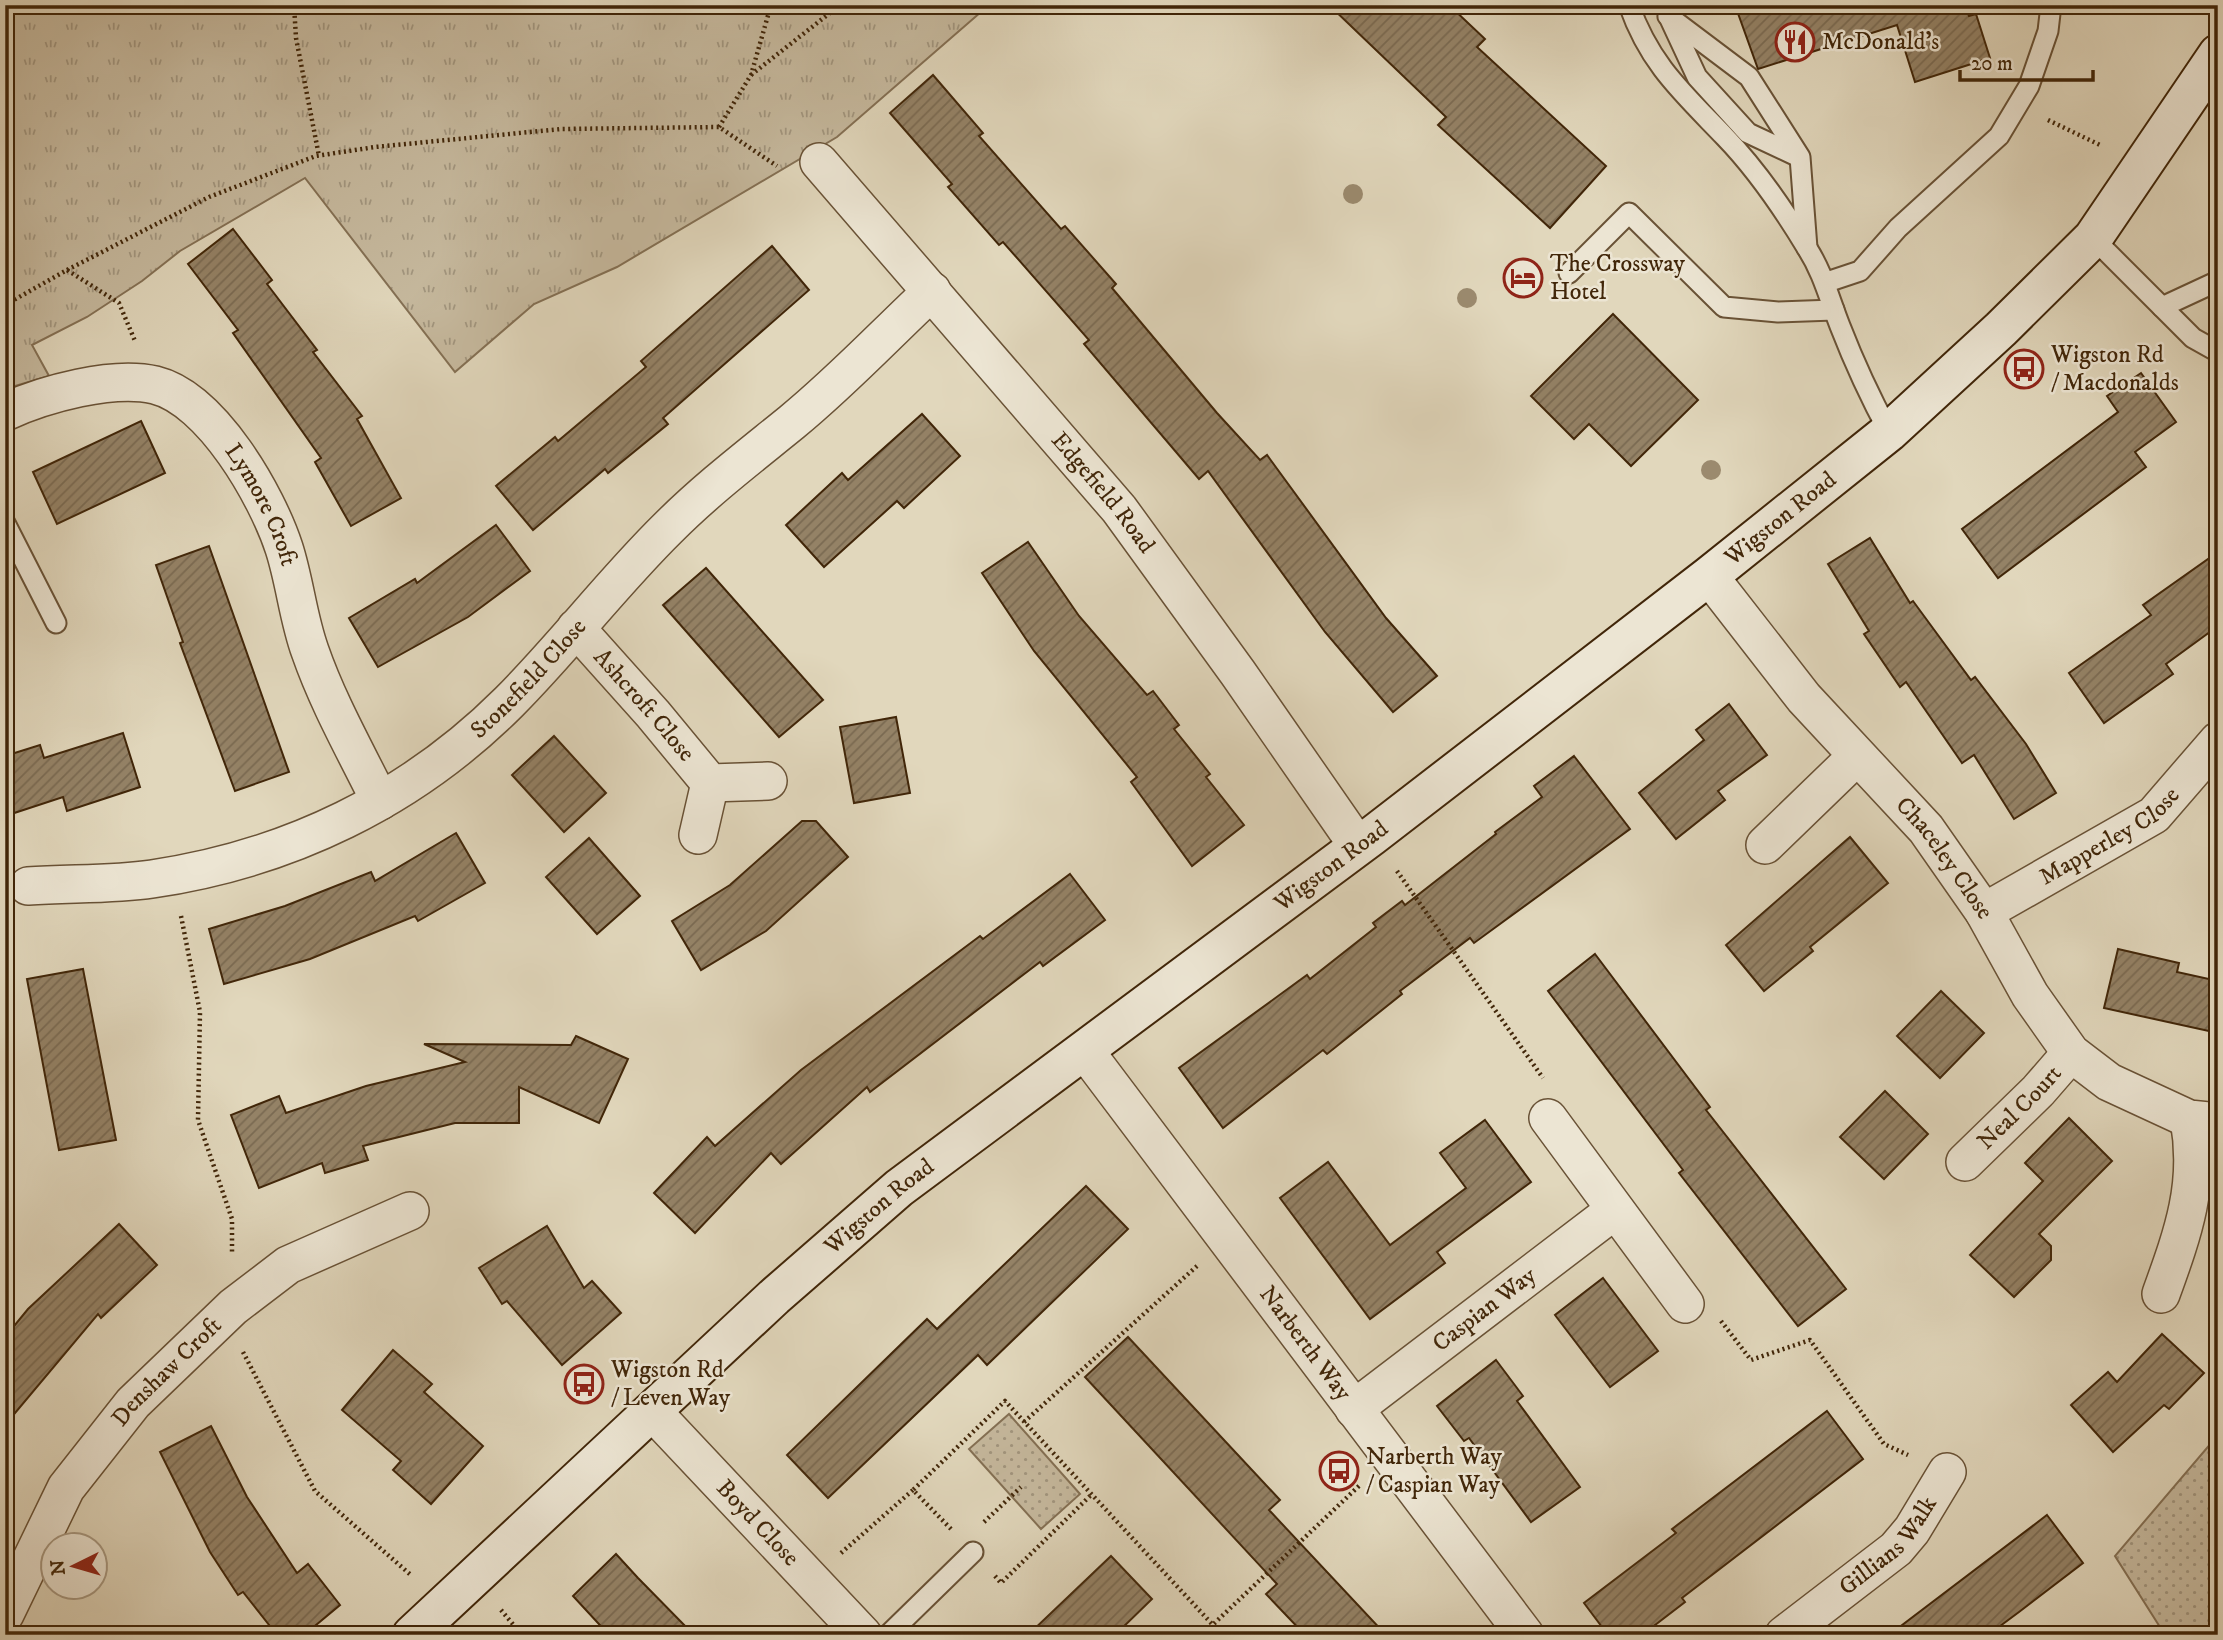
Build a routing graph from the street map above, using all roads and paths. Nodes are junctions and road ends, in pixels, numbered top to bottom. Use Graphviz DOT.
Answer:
graph roads {
  1 [pos="294,5"];
  2 [pos="771,5"];
  3 [pos="840,5"];
  4 [pos="1629,5"];
  5 [pos="2051,5"];
  6 [pos="1670,10"];
  7 [pos="2215,48"];
  8 [pos="751,75"];
  9 [pos="2018,106"];
  10 [pos="719,127"];
  11 [pos="2100,145"];
  12 [pos="319,156"];
  13 [pos="1800,157"];
  14 [pos="820,162"];
  15 [pos="2093,237"];
  16 [pos="1808,248"];
  17 [pos="67,270"];
  18 [pos="1569,273"];
  19 [pos="2218,281"];
  20 [pos="1827,282"];
  21 [pos="932,291"];
  22 [pos="5,305"];
  23 [pos="2162,307"];
  24 [pos="1834,310"];
  25 [pos="2218,352"];
  26 [pos="156,386"];
  27 [pos="5,412"];
  28 [pos="1889,432"];
  29 [pos="5,523"];
  30 [pos="1709,576"];
  31 [pos="55,623"];
  32 [pos="576,628"];
  33 [pos="2218,741"];
  34 [pos="1857,757"];
  35 [pos="768,781"];
  36 [pos="710,783"];
  37 [pos="380,801"];
  38 [pos="698,835"];
  39 [pos="1365,841"];
  40 [pos="1765,845"];
  41 [pos="29,886"];
  42 [pos="1984,912"];
  43 [pos="1086,1051"];
  44 [pos="2071,1053"];
  45 [pos="1548,1118"];
  46 [pos="2203,1120"];
  47 [pos="1965,1163"];
  48 [pos="1615,1210"];
  49 [pos="410,1211"];
  50 [pos="1226,1240"];
  51 [pos="2161,1294"];
  52 [pos="1685,1304"];
  53 [pos="1354,1409"];
  54 [pos="652,1411"];
  55 [pos="1024,1422"];
  56 [pos="1394,1462"];
  57 [pos="1947,1472"];
  58 [pos="1021,1487"];
  59 [pos="912,1490"];
  60 [pos="1091,1495"];
  61 [pos="968,1547"];
  62 [pos="811,1579"];
  63 [pos="5,1614"];
  64 [pos="1213,1625"];
  65 [pos="412,1635"];
  66 [pos="863,1635"];
  67 [pos="888,1635"];
  68 [pos="1202,1635"];
  69 [pos="1525,1635"];
  70 [pos="1784,1635"];
  1 -- 12 [label="path"];
  2 -- 8 [label="path"];
  3 -- 8 [label="path"];
  4 -- 16 [label="lane"];
  5 -- 9 [label="lane"];
  6 -- 13 [label="lane"];
  6 -- 13 [label="lane"];
  7 -- 15 [label="street, Wigston Road"];
  8 -- 10 [label="path"];
  9 -- 11 [label="path"];
  9 -- 20 [label="lane"];
  10 -- 12 [label="path"];
  10 -- 14 [label="path"];
  12 -- 17 [label="path"];
  13 -- 16 [label="lane"];
  14 -- 21 [label="street, Edgefield Road"];
  15 -- 23 [label="lane"];
  15 -- 28 [label="street, Wigston Road"];
  16 -- 20 [label="lane"];
  17 -- 22 [label="path"];
  17 -- 26 [label="path"];
  18 -- 24 [label="lane"];
  19 -- 23 [label="lane"];
  20 -- 24 [label="lane"];
  21 -- 32 [label="street, Stonefield Close"];
  21 -- 39 [label="street, Edgefield Road"];
  23 -- 25 [label="lane"];
  24 -- 28 [label="lane"];
  26 -- 27 [label="street, Lymore Croft"];
  26 -- 37 [label="street, Lymore Croft"];
  28 -- 30 [label="street, Wigston Road"];
  29 -- 31 [label="lane"];
  30 -- 34 [label="street, Chaceley Close"];
  30 -- 39 [label="street, Wigston Road"];
  32 -- 36 [label="street, Ashcroft Close"];
  32 -- 37 [label="street, Stonefield Close"];
  33 -- 42 [label="street, Mapperley Close"];
  34 -- 40 [label="street"];
  34 -- 42 [label="street, Chaceley Close"];
  35 -- 36 [label="street, Ashcroft Close"];
  36 -- 38 [label="street, Ashcroft Close"];
  37 -- 41 [label="street, Stonefield Close"];
  39 -- 43 [label="street, Wigston Road"];
  39 -- 45 [label="path"];
  42 -- 44 [label="street, Chaceley Close"];
  43 -- 50 [label="street, Narberth Way"];
  43 -- 54 [label="street, Wigston Road"];
  44 -- 46 [label="street, Chaceley Close"];
  44 -- 47 [label="street, Neal Court"];
  45 -- 48 [label="street"];
  46 -- 51 [label="street, Chaceley Close"];
  48 -- 52 [label="street"];
  48 -- 53 [label="street, Caspian Way"];
  49 -- 63 [label="street, Denshaw Croft"];
  50 -- 53 [label="street, Narberth Way"];
  50 -- 55 [label="path"];
  52 -- 57 [label="path"];
  53 -- 56 [label="street, Narberth Way"];
  54 -- 62 [label="street, Boyd Close"];
  54 -- 65 [label="street, Wigston Road"];
  55 -- 59 [label="path"];
  55 -- 60 [label="path"];
  56 -- 64 [label="path"];
  56 -- 69 [label="street, Narberth Way"];
  57 -- 70 [label="street, Gillians Walk"];
  58 -- 61 [label="path"];
  59 -- 61 [label="path"];
  59 -- 62 [label="path"];
  60 -- 61 [label="path"];
  60 -- 64 [label="path"];
  61 -- 67 [label="lane"];
  62 -- 66 [label="street, Boyd Close"];
  64 -- 68 [label="path"];
}
